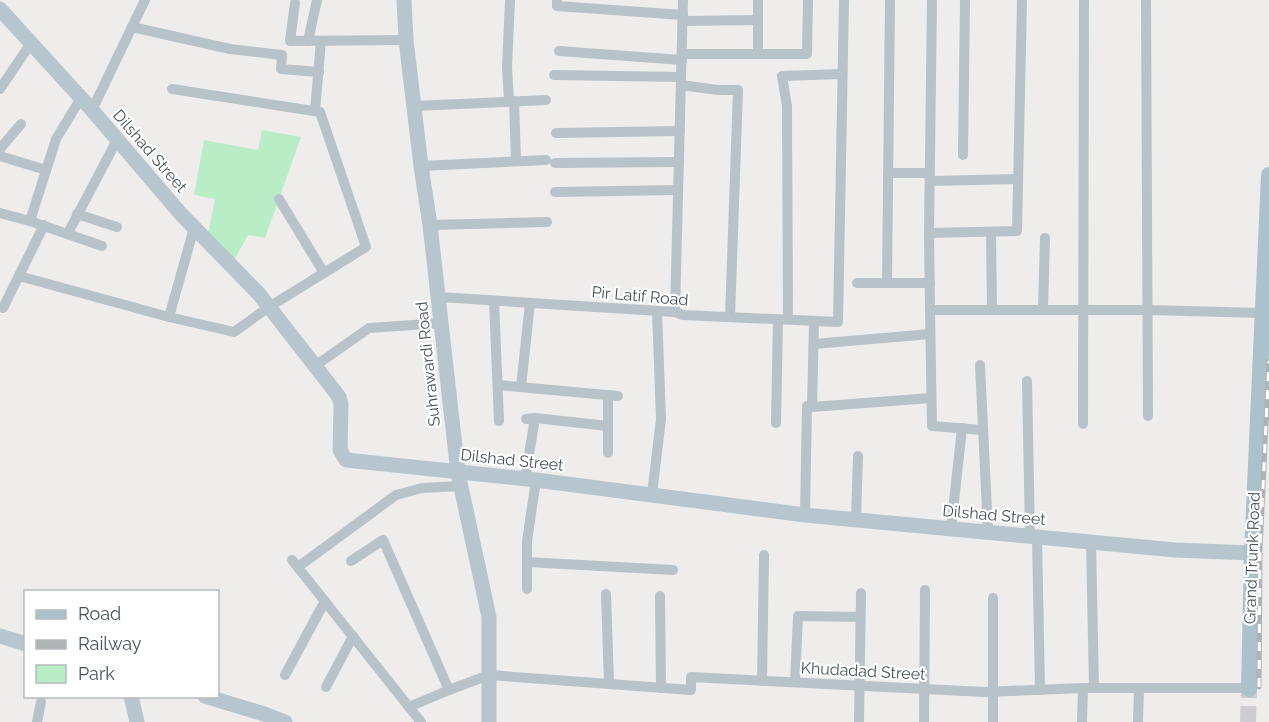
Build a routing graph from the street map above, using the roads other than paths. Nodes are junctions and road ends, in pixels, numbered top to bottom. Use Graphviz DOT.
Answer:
graph roads {
  1 [pos="146,0"];
  2 [pos="317,0"];
  3 [pos="404,0"];
  4 [pos="510,0"];
  5 [pos="557,0"];
  6 [pos="684,0"];
  7 [pos="758,0"];
  8 [pos="808,0"];
  9 [pos="843,0"];
  10 [pos="890,0"];
  11 [pos="932,0"];
  12 [pos="965,0"];
  13 [pos="1022,0"];
  14 [pos="1084,0"];
  15 [pos="1146,0"];
  16 [pos="295,3"];
  17 [pos="0,9"];
  18 [pos="683,18"];
  19 [pos="758,20"];
  20 [pos="132,27"];
  21 [pos="406,40"];
  22 [pos="308,41"];
  23 [pos="321,41"];
  24 [pos="31,43"];
  25 [pos="559,51"];
  26 [pos="758,54"];
  27 [pos="682,57"];
  28 [pos="319,72"];
  29 [pos="842,74"];
  30 [pos="554,75"];
  31 [pos="681,81"];
  32 [pos="0,89"];
  33 [pos="172,89"];
  34 [pos="81,98"];
  35 [pos="546,100"];
  36 [pos="511,101"];
  37 [pos="414,106"];
  38 [pos="92,111"];
  39 [pos="315,111"];
  40 [pos="21,124"];
  41 [pos="680,131"];
  42 [pos="556,133"];
  43 [pos="117,140"];
  44 [pos="0,149"];
  45 [pos="963,154"];
  46 [pos="0,156"];
  47 [pos="516,161"];
  48 [pos="679,162"];
  49 [pos="421,166"];
  50 [pos="46,170"];
  51 [pos="888,173"];
  52 [pos="1269,176"];
  53 [pos="929,177"];
  54 [pos="1018,179"];
  55 [pos="678,190"];
  56 [pos="555,192"];
  57 [pos="279,200"];
  58 [pos="0,213"];
  59 [pos="77,214"];
  60 [pos="30,221"];
  61 [pos="547,222"];
  62 [pos="44,225"];
  63 [pos="430,225"];
  64 [pos="117,227"];
  65 [pos="194,228"];
  66 [pos="991,232"];
  67 [pos="68,233"];
  68 [pos="929,233"];
  69 [pos="1045,238"];
  70 [pos="102,246"];
  71 [pos="324,273"];
  72 [pos="20,276"];
  73 [pos="857,282"];
  74 [pos="886,283"];
  75 [pos="930,283"];
  76 [pos="439,297"];
  77 [pos="494,301"];
  78 [pos="530,303"];
  79 [pos="269,307"];
  80 [pos="3,308"];
  81 [pos="930,310"];
  82 [pos="992,310"];
  83 [pos="1044,310"];
  84 [pos="1084,310"];
  85 [pos="1148,310"];
  86 [pos="657,311"];
  87 [pos="675,312"];
  88 [pos="1262,313"];
  89 [pos="169,317"];
  90 [pos="730,317"];
  91 [pos="783,319"];
  92 [pos="814,321"];
  93 [pos="442,323"];
  94 [pos="930,334"];
  95 [pos="814,344"];
  96 [pos="980,365"];
  97 [pos="315,366"];
  98 [pos="1027,381"];
  99 [pos="498,385"];
  100 [pos="521,387"];
  101 [pos="931,398"];
  102 [pos="812,407"];
  103 [pos="1148,416"];
  104 [pos="499,421"];
  105 [pos="776,423"];
  106 [pos="1083,424"];
  107 [pos="608,426"];
  108 [pos="962,428"];
  109 [pos="983,430"];
  110 [pos="608,453"];
  111 [pos="858,456"];
  112 [pos="460,479"];
  113 [pos="531,480"];
  114 [pos="652,495"];
  115 [pos="805,515"];
  116 [pos="856,520"];
  117 [pos="951,529"];
  118 [pos="987,532"];
  119 [pos="1034,537"];
  120 [pos="1091,542"];
  121 [pos="1251,553"];
  122 [pos="764,555"];
  123 [pos="351,561"];
  124 [pos="527,562"];
  125 [pos="673,570"];
  126 [pos="527,588"];
  127 [pos="925,590"];
  128 [pos="606,594"];
  129 [pos="861,594"];
  130 [pos="660,596"];
  131 [pos="993,598"];
  132 [pos="325,601"];
  133 [pos="860,617"];
  134 [pos="0,636"];
  135 [pos="353,636"];
  136 [pos="24,643"];
  137 [pos="285,675"];
  138 [pos="489,675"];
  139 [pos="762,681"];
  140 [pos="795,682"];
  141 [pos="609,684"];
  142 [pos="860,685"];
  143 [pos="326,687"];
  144 [pos="661,688"];
  145 [pos="1089,688"];
  146 [pos="1139,688"];
  147 [pos="1249,688"];
  148 [pos="924,689"];
  149 [pos="449,690"];
  150 [pos="1040,690"];
  151 [pos="993,691"];
  152 [pos="131,698"];
  153 [pos="212,698"];
  154 [pos="41,702"];
  155 [pos="409,707"];
  156 [pos="37,722"];
  157 [pos="136,722"];
  158 [pos="285,722"];
  159 [pos="421,722"];
  160 [pos="489,722"];
  161 [pos="859,722"];
  162 [pos="924,722"];
  163 [pos="993,722"];
  164 [pos="1082,722"];
  165 [pos="1138,722"];
  1 -- 20 [label="street"];
  2 -- 22 [label="street"];
  3 -- 21 [label="street, Suhrawardi Road"];
  4 -- 36 [label="street"];
  5 -- 18 [label="street"];
  6 -- 18 [label="street"];
  7 -- 19 [label="street"];
  8 -- 26 [label="street"];
  9 -- 29 [label="street"];
  10 -- 51 [label="street"];
  11 -- 53 [label="street"];
  12 -- 45 [label="street"];
  13 -- 54 [label="street"];
  14 -- 84 [label="street"];
  15 -- 85 [label="street"];
  16 -- 22 [label="street"];
  17 -- 24 [label="street, Dilshad Street"];
  18 -- 19 [label="street"];
  18 -- 27 [label="street"];
  19 -- 26 [label="street"];
  20 -- 28 [label="street"];
  20 -- 38 [label="street"];
  21 -- 23 [label="street"];
  21 -- 37 [label="street, Suhrawardi Road"];
  22 -- 23 [label="street"];
  23 -- 28 [label="street"];
  24 -- 32 [label="street"];
  24 -- 34 [label="street, Dilshad Street"];
  25 -- 27 [label="street"];
  26 -- 27 [label="street"];
  27 -- 31 [label="street"];
  28 -- 39 [label="street"];
  29 -- 91 [label="street"];
  29 -- 92 [label="street, Pir Latif Road"];
  30 -- 31 [label="street"];
  31 -- 41 [label="street"];
  31 -- 90 [label="street"];
  33 -- 39 [label="street"];
  34 -- 38 [label="street, Dilshad Street"];
  34 -- 50 [label="street"];
  35 -- 36 [label="street"];
  36 -- 37 [label="street"];
  36 -- 47 [label="street"];
  37 -- 49 [label="street, Suhrawardi Road"];
  38 -- 43 [label="street, Dilshad Street"];
  39 -- 71 [label="street"];
  40 -- 44 [label="street"];
  41 -- 42 [label="street"];
  41 -- 48 [label="street"];
  43 -- 59 [label="street"];
  43 -- 65 [label="street, Dilshad Street"];
  46 -- 50 [label="street"];
  47 -- 48 [label="street"];
  47 -- 49 [label="street"];
  48 -- 55 [label="street"];
  49 -- 63 [label="street, Suhrawardi Road"];
  50 -- 60 [label="street"];
  51 -- 53 [label="street"];
  51 -- 74 [label="street"];
  52 -- 88 [label="main road, Grand Trunk Road"];
  53 -- 54 [label="street"];
  53 -- 68 [label="street"];
  54 -- 66 [label="street"];
  55 -- 56 [label="street"];
  55 -- 87 [label="street"];
  57 -- 71 [label="street"];
  58 -- 60 [label="street"];
  59 -- 64 [label="street"];
  59 -- 67 [label="street"];
  60 -- 62 [label="street"];
  61 -- 63 [label="street"];
  62 -- 67 [label="street"];
  62 -- 72 [label="street"];
  63 -- 76 [label="street, Suhrawardi Road"];
  65 -- 79 [label="street, Dilshad Street"];
  65 -- 89 [label="street"];
  66 -- 68 [label="street"];
  66 -- 82 [label="street"];
  67 -- 70 [label="street"];
  68 -- 75 [label="street"];
  69 -- 83 [label="street"];
  71 -- 79 [label="street"];
  72 -- 80 [label="street"];
  72 -- 89 [label="street"];
  73 -- 74 [label="street"];
  74 -- 75 [label="street"];
  75 -- 81 [label="street"];
  76 -- 77 [label="street, Pir Latif Road"];
  76 -- 93 [label="street, Suhrawardi Road"];
  77 -- 78 [label="street, Pir Latif Road"];
  77 -- 99 [label="street"];
  78 -- 86 [label="street, Pir Latif Road"];
  78 -- 100 [label="street"];
  79 -- 89 [label="street"];
  79 -- 97 [label="street, Dilshad Street"];
  81 -- 82 [label="street"];
  81 -- 94 [label="street"];
  82 -- 83 [label="street"];
  83 -- 84 [label="street"];
  84 -- 85 [label="street"];
  84 -- 106 [label="street"];
  85 -- 88 [label="street"];
  85 -- 103 [label="street"];
  86 -- 87 [label="street, Pir Latif Road"];
  86 -- 114 [label="street"];
  87 -- 90 [label="street, Pir Latif Road"];
  88 -- 121 [label="main road, Grand Trunk Road"];
  90 -- 91 [label="street, Pir Latif Road"];
  91 -- 92 [label="street, Pir Latif Road"];
  91 -- 105 [label="street"];
  92 -- 95 [label="street"];
  93 -- 97 [label="street"];
  93 -- 112 [label="street, Suhrawardi Road"];
  94 -- 95 [label="street"];
  94 -- 101 [label="street"];
  95 -- 102 [label="street"];
  96 -- 109 [label="street"];
  97 -- 112 [label="street, Dilshad Street"];
  98 -- 119 [label="street"];
  99 -- 100 [label="street"];
  99 -- 104 [label="street"];
  100 -- 107 [label="street"];
  101 -- 102 [label="street"];
  101 -- 108 [label="street"];
  102 -- 115 [label="street"];
  107 -- 110 [label="street"];
  107 -- 113 [label="street"];
  108 -- 109 [label="street"];
  108 -- 117 [label="street"];
  109 -- 118 [label="street"];
  111 -- 116 [label="street"];
  112 -- 113 [label="street, Dilshad Street"];
  112 -- 132 [label="street"];
  112 -- 138 [label="street, Suhrawardi Road"];
  113 -- 114 [label="street, Dilshad Street"];
  113 -- 124 [label="street"];
  114 -- 115 [label="street, Dilshad Street"];
  115 -- 116 [label="street, Dilshad Street"];
  116 -- 117 [label="street, Dilshad Street"];
  117 -- 118 [label="street, Dilshad Street"];
  118 -- 119 [label="street, Dilshad Street"];
  119 -- 120 [label="street, Dilshad Street"];
  119 -- 150 [label="street"];
  120 -- 121 [label="street, Dilshad Street"];
  120 -- 145 [label="street"];
  121 -- 147 [label="main road, Grand Trunk Road"];
  122 -- 139 [label="street"];
  123 -- 149 [label="street"];
  124 -- 125 [label="street"];
  124 -- 126 [label="street"];
  127 -- 148 [label="street"];
  128 -- 141 [label="street"];
  129 -- 133 [label="street"];
  130 -- 144 [label="street"];
  131 -- 151 [label="street"];
  132 -- 135 [label="street"];
  132 -- 137 [label="street"];
  133 -- 140 [label="street"];
  133 -- 142 [label="street"];
  134 -- 136 [label="street"];
  135 -- 143 [label="street"];
  135 -- 155 [label="street"];
  138 -- 141 [label="street, Khudadad Street"];
  138 -- 149 [label="street"];
  138 -- 160 [label="street, Suhrawardi Road"];
  139 -- 140 [label="street, Khudadad Street"];
  139 -- 144 [label="street, Khudadad Street"];
  140 -- 142 [label="street, Khudadad Street"];
  141 -- 144 [label="street, Khudadad Street"];
  142 -- 148 [label="street, Khudadad Street"];
  142 -- 161 [label="street"];
  145 -- 146 [label="street, Khudadad Street"];
  145 -- 150 [label="street, Khudadad Street"];
  145 -- 164 [label="street"];
  146 -- 147 [label="street, Khudadad Street"];
  146 -- 165 [label="street"];
  148 -- 151 [label="street, Khudadad Street"];
  148 -- 162 [label="street"];
  149 -- 155 [label="street"];
  150 -- 151 [label="street, Khudadad Street"];
  151 -- 163 [label="street"];
  152 -- 157 [label="street"];
  153 -- 158 [label="street"];
  154 -- 156 [label="street"];
  155 -- 159 [label="street"];
}
